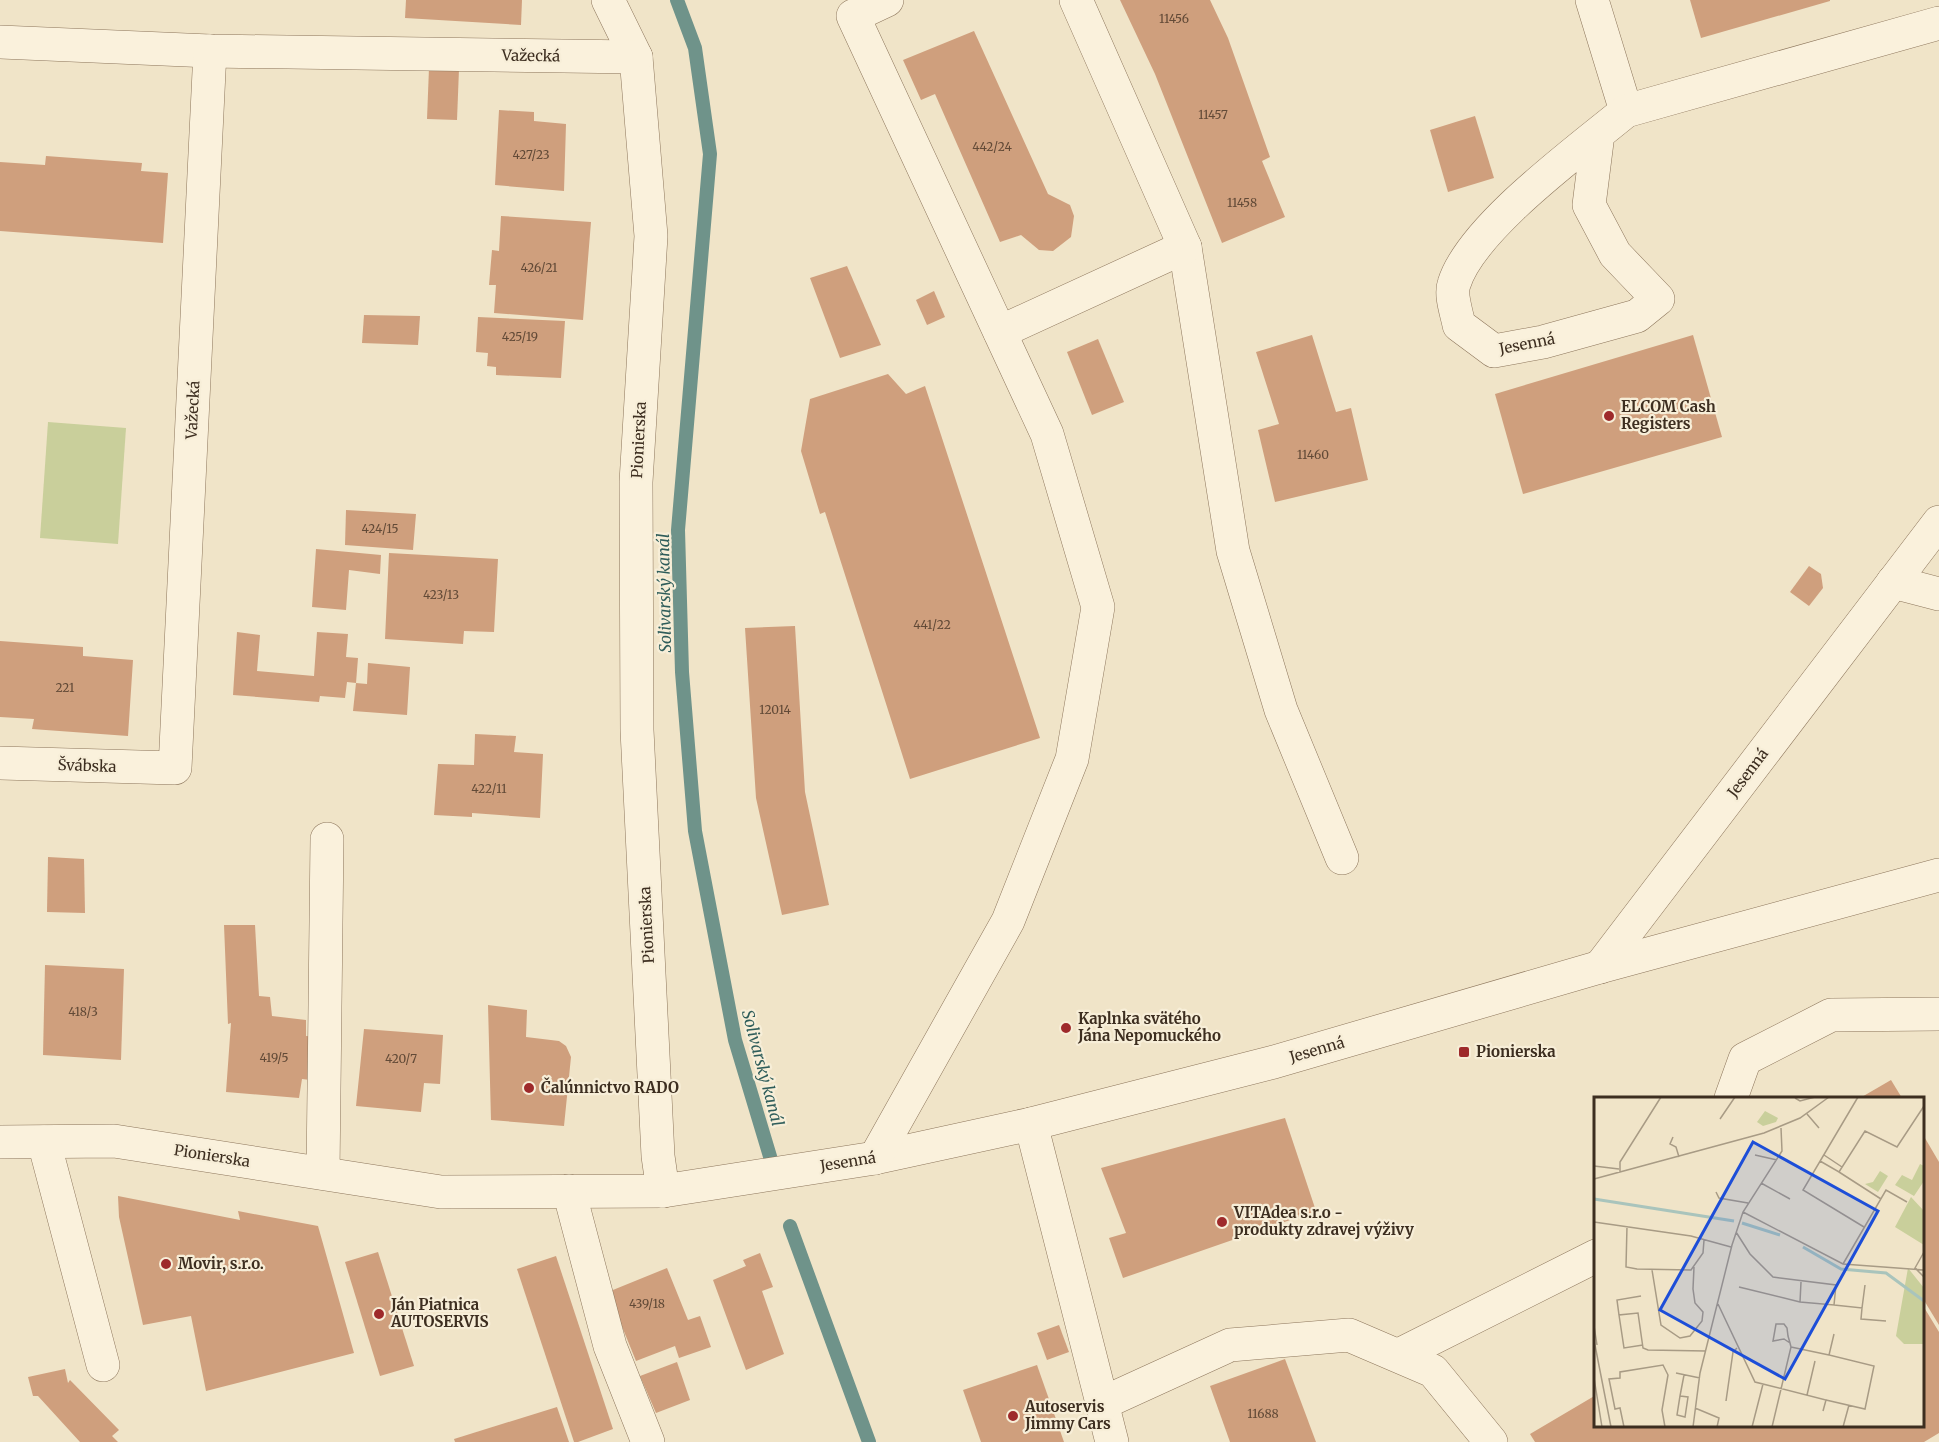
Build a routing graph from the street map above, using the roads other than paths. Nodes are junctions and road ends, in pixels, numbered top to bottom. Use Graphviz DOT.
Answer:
graph roads {
  1 [pos="609,0"];
  2 [pos="887,0"];
  3 [pos="1076,0"];
  4 [pos="1592,0"];
  5 [pos="1939,23"];
  6 [pos="0,42"];
  7 [pos="210,51"];
  8 [pos="636,57"];
  9 [pos="1626,111"];
  10 [pos="1598,134"];
  11 [pos="1185,247"];
  12 [pos="1000,332"];
  13 [pos="1939,522"];
  14 [pos="1893,582"];
  15 [pos="1939,594"];
  16 [pos="0,763"];
  17 [pos="175,768"];
  18 [pos="327,839"];
  19 [pos="1342,858"];
  20 [pos="1939,875"];
  21 [pos="1600,967"];
  22 [pos="1939,1014"];
  23 [pos="1731,1097"];
  24 [pos="1031,1124"];
  25 [pos="0,1142"];
  26 [pos="44,1142"];
  27 [pos="875,1158"];
  28 [pos="322,1173"];
  29 [pos="569,1191"];
  30 [pos="663,1191"];
  31 [pos="1594,1257"];
  32 [pos="1399,1355"];
  33 [pos="103,1365"];
  34 [pos="1103,1403"];
  35 [pos="648,1442"];
  36 [pos="1112,1442"];
  37 [pos="1491,1442"];
  1 -- 8 [label="street, Pionierska"];
  2 -- 12 [label="street"];
  3 -- 11 [label="street"];
  4 -- 9 [label="street"];
  5 -- 9 [label="street, Jesenná"];
  6 -- 7 [label="street, Važecká"];
  7 -- 8 [label="street, Važecká"];
  7 -- 17 [label="street, Važecká"];
  8 -- 30 [label="street, Pionierska"];
  9 -- 10 [label="street, Jesenná"];
  10 -- 10 [label="street, Jesenná"];
  11 -- 12 [label="street"];
  11 -- 19 [label="street"];
  12 -- 27 [label="street"];
  13 -- 14 [label="street, Jesenná"];
  14 -- 15 [label="street"];
  14 -- 21 [label="street, Jesenná"];
  16 -- 17 [label="street, Švábska"];
  18 -- 28 [label="street"];
  20 -- 21 [label="street, Jesenná"];
  21 -- 24 [label="street, Jesenná"];
  22 -- 23 [label="street"];
  24 -- 27 [label="street, Jesenná"];
  24 -- 34 [label="street"];
  25 -- 26 [label="street, Pionierska"];
  26 -- 28 [label="street, Pionierska"];
  26 -- 33 [label="street"];
  27 -- 30 [label="street, Jesenná"];
  28 -- 29 [label="street, Pionierska"];
  29 -- 30 [label="street, Pionierska"];
  29 -- 35 [label="street"];
  31 -- 32 [label="street"];
  32 -- 34 [label="street"];
  32 -- 37 [label="street"];
  34 -- 36 [label="street"];
}
